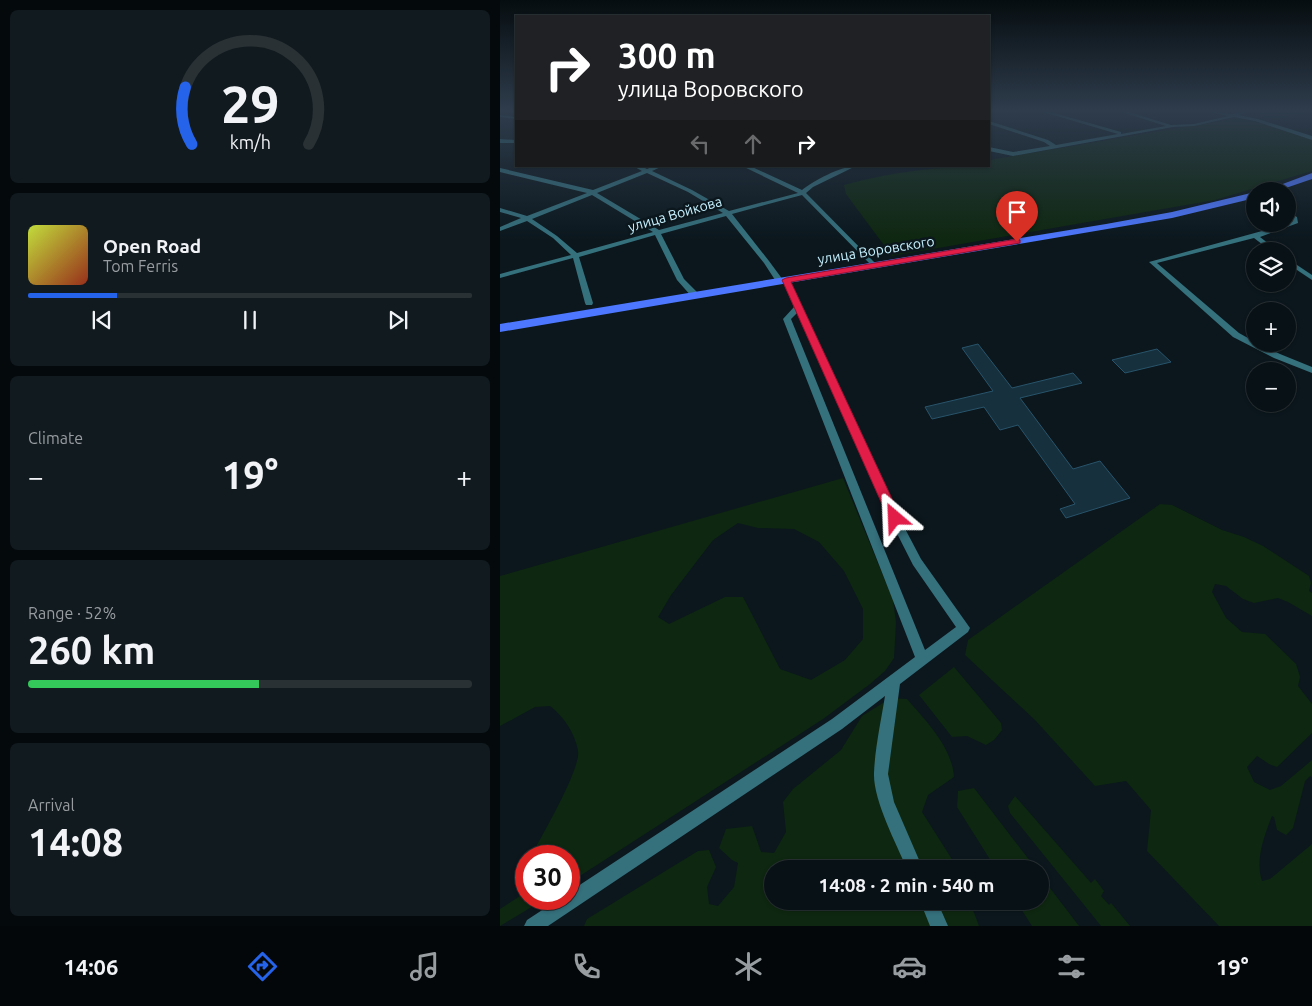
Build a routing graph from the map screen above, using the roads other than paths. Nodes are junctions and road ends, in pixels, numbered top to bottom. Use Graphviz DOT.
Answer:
graph roads {
  1 [pos="515,165"];
  2 [pos="638,167"];
  3 [pos="658,167"];
  4 [pos="747,167"];
  5 [pos="851,167"];
  6 [pos="502,171"];
  7 [pos="648,171"];
  8 [pos="1312,176"];
  9 [pos="1295,182"];
  10 [pos="592,192"];
  11 [pos="803,192"];
  12 [pos="1246,199"];
  13 [pos="500,210"];
  14 [pos="727,213"];
  15 [pos="527,218"];
  16 [pos="500,229"];
  17 [pos="657,232"];
  18 [pos="1267,232"];
  19 [pos="1255,236"];
  20 [pos="1263,242"];
  21 [pos="574,255"];
  22 [pos="874,265"];
  23 [pos="1296,267"];
  24 [pos="500,276"];
  25 [pos="1312,278"];
  26 [pos="783,281"];
  27 [pos="696,295"];
  28 [pos="589,303"];
  29 [pos="799,307"];
  30 [pos="500,328"];
  31 [pos="1312,370"];
  32 [pos="922,659"];
  33 [pos="894,681"];
  34 [pos="911,860"];
  35 [pos="932,910"];
  36 [pos="533,926"];
  37 [pos="939,926"];
  1 -- 6 [label="street"];
  2 -- 7 [label="street"];
  3 -- 7 [label="street"];
  4 -- 11 [label="street"];
  5 -- 11 [label="street, улица Войкова"];
  6 -- 10 [label="street"];
  7 -- 10 [label="street"];
  7 -- 14 [label="street"];
  8 -- 9 [label="main road"];
  10 -- 15 [label="street"];
  10 -- 17 [label="street"];
  11 -- 14 [label="street, улица Войкова"];
  11 -- 22 [label="street"];
  12 -- 22 [label="main road, улица Воровского"];
  13 -- 15 [label="street"];
  14 -- 17 [label="street, улица Войкова"];
  14 -- 26 [label="street"];
  15 -- 16 [label="street"];
  15 -- 21 [label="street"];
  17 -- 21 [label="street, улица Войкова"];
  17 -- 27 [label="street"];
  18 -- 19 [label="street"];
  19 -- 20 [label="street"];
  19 -- 31 [label="street"];
  21 -- 24 [label="street, улица Войкова"];
  21 -- 28 [label="street"];
  22 -- 26 [label="main road, улица Воровского"];
  23 -- 25 [label="street"];
  26 -- 27 [label="main road, улица Воровского"];
  26 -- 29 [label="street"];
  27 -- 30 [label="main road, улица Воровского"];
  29 -- 32 [label="street"];
  29 -- 32 [label="street"];
  32 -- 33 [label="street"];
  33 -- 34 [label="street"];
  33 -- 36 [label="street"];
  35 -- 37 [label="street"];
}
